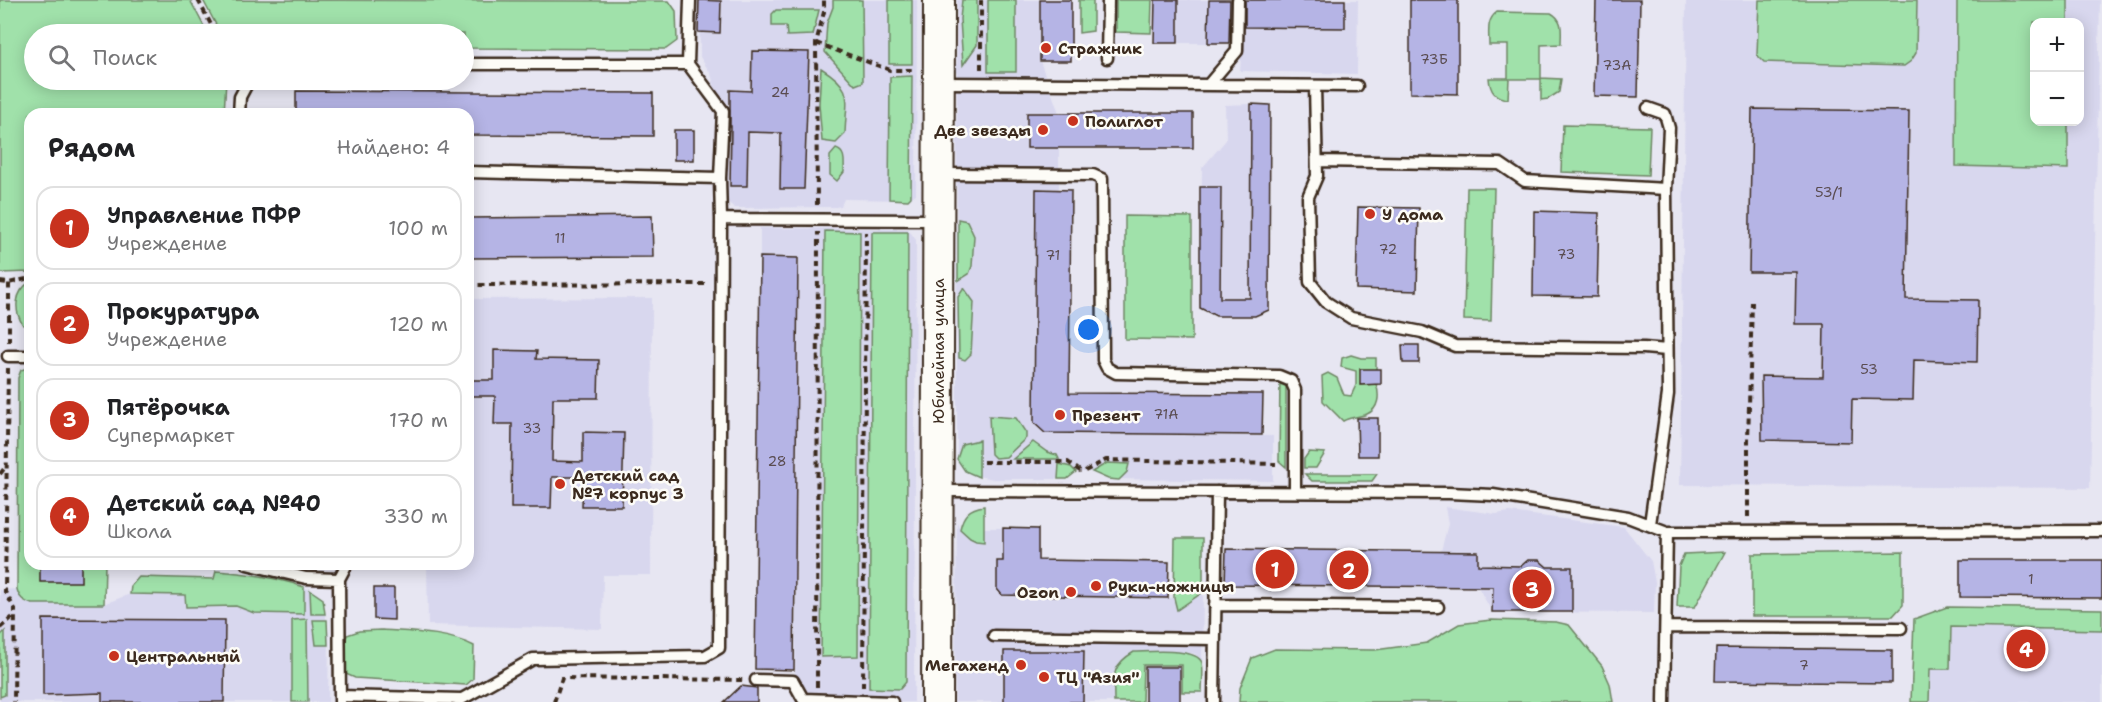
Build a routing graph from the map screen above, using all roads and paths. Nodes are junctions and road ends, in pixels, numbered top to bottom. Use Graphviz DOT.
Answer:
graph roads {
  1 [pos="198,0"];
  2 [pos="690,0"];
  3 [pos="824,0"];
  4 [pos="939,0"];
  5 [pos="981,0"];
  6 [pos="1108,0"];
  7 [pos="1238,0"];
  8 [pos="211,24"];
  9 [pos="816,43"];
  10 [pos="1107,58"];
  11 [pos="474,64"];
  12 [pos="688,64"];
  13 [pos="927,77"];
  14 [pos="981,78"];
  15 [pos="1209,84"];
  16 [pos="1316,86"];
  17 [pos="1357,86"];
  18 [pos="244,90"];
  19 [pos="239,108"];
  20 [pos="1648,108"];
  21 [pos="1317,161"];
  22 [pos="474,172"];
  23 [pos="938,174"];
  24 [pos="720,178"];
  25 [pos="1666,189"];
  26 [pos="818,207"];
  27 [pos="722,219"];
  28 [pos="867,219"];
  29 [pos="938,220"];
  30 [pos="818,230"];
  31 [pos="24,279"];
  32 [pos="0,282"];
  33 [pos="9,283"];
  34 [pos="721,284"];
  35 [pos="474,285"];
  36 [pos="1752,302"];
  37 [pos="1667,350"];
  38 [pos="8,356"];
  39 [pos="24,356"];
  40 [pos="983,462"];
  41 [pos="7,464"];
  42 [pos="1276,464"];
  43 [pos="0,474"];
  44 [pos="937,491"];
  45 [pos="1217,492"];
  46 [pos="1295,492"];
  47 [pos="1749,522"];
  48 [pos="1650,524"];
  49 [pos="2102,531"];
  50 [pos="1667,532"];
  51 [pos="0,533"];
  52 [pos="6,533"];
  53 [pos="272,570"];
  54 [pos="344,570"];
  55 [pos="339,579"];
  56 [pos="0,588"];
  57 [pos="5,592"];
  58 [pos="1215,605"];
  59 [pos="1438,607"];
  60 [pos="15,614"];
  61 [pos="1666,627"];
  62 [pos="0,628"];
  63 [pos="1901,628"];
  64 [pos="994,636"];
  65 [pos="1214,639"];
  66 [pos="756,680"];
  67 [pos="340,699"];
  68 [pos="817,699"];
  69 [pos="863,701"];
  70 [pos="14,702"];
  71 [pos="554,702"];
  72 [pos="892,702"];
  73 [pos="937,702"];
  74 [pos="1214,702"];
  75 [pos="1664,702"];
  1 -- 8 [label="path"];
  2 -- 12 [label="lane"];
  3 -- 9 [label="path"];
  4 -- 13 [label="main road, Юбилейная улица"];
  5 -- 14 [label="path"];
  6 -- 10 [label="lane"];
  7 -- 15 [label="lane"];
  9 -- 13 [label="path"];
  9 -- 26 [label="path"];
  11 -- 12 [label="lane"];
  12 -- 24 [label="lane"];
  13 -- 15 [label="lane"];
  13 -- 23 [label="main road, Юбилейная улица"];
  15 -- 16 [label="lane"];
  16 -- 17 [label="lane"];
  16 -- 21 [label="lane"];
  18 -- 19 [label="lane"];
  20 -- 25 [label="lane"];
  21 -- 25 [label="lane"];
  21 -- 37 [label="lane"];
  22 -- 24 [label="lane"];
  23 -- 29 [label="main road, Юбилейная улица"];
  23 -- 46 [label="lane"];
  24 -- 27 [label="lane"];
  25 -- 37 [label="lane"];
  27 -- 28 [label="lane"];
  27 -- 34 [label="lane"];
  28 -- 29 [label="lane"];
  28 -- 69 [label="path"];
  29 -- 44 [label="main road, Юбилейная улица"];
  30 -- 68 [label="path"];
  31 -- 33 [label="path"];
  32 -- 33 [label="path"];
  33 -- 38 [label="path"];
  34 -- 35 [label="path"];
  34 -- 67 [label="lane"];
  36 -- 47 [label="path"];
  37 -- 48 [label="lane"];
  38 -- 39 [label="lane"];
  38 -- 41 [label="path"];
  40 -- 42 [label="path"];
  41 -- 43 [label="path"];
  41 -- 52 [label="path"];
  44 -- 45 [label="lane"];
  44 -- 73 [label="main road, Юбилейная улица"];
  45 -- 46 [label="lane"];
  45 -- 58 [label="lane"];
  46 -- 48 [label="lane"];
  48 -- 50 [label="lane"];
  49 -- 50 [label="lane"];
  50 -- 61 [label="lane"];
  51 -- 52 [label="path"];
  52 -- 57 [label="path"];
  53 -- 55 [label="lane"];
  54 -- 55 [label="lane"];
  55 -- 67 [label="lane"];
  56 -- 57 [label="path"];
  57 -- 60 [label="path"];
  58 -- 59 [label="lane"];
  58 -- 65 [label="lane"];
  60 -- 62 [label="path"];
  60 -- 70 [label="path"];
  61 -- 63 [label="lane"];
  61 -- 75 [label="lane"];
  64 -- 65 [label="lane"];
  65 -- 74 [label="lane"];
  66 -- 68 [label="lane"];
  66 -- 71 [label="path"];
  68 -- 69 [label="lane"];
  69 -- 72 [label="lane"];
}
